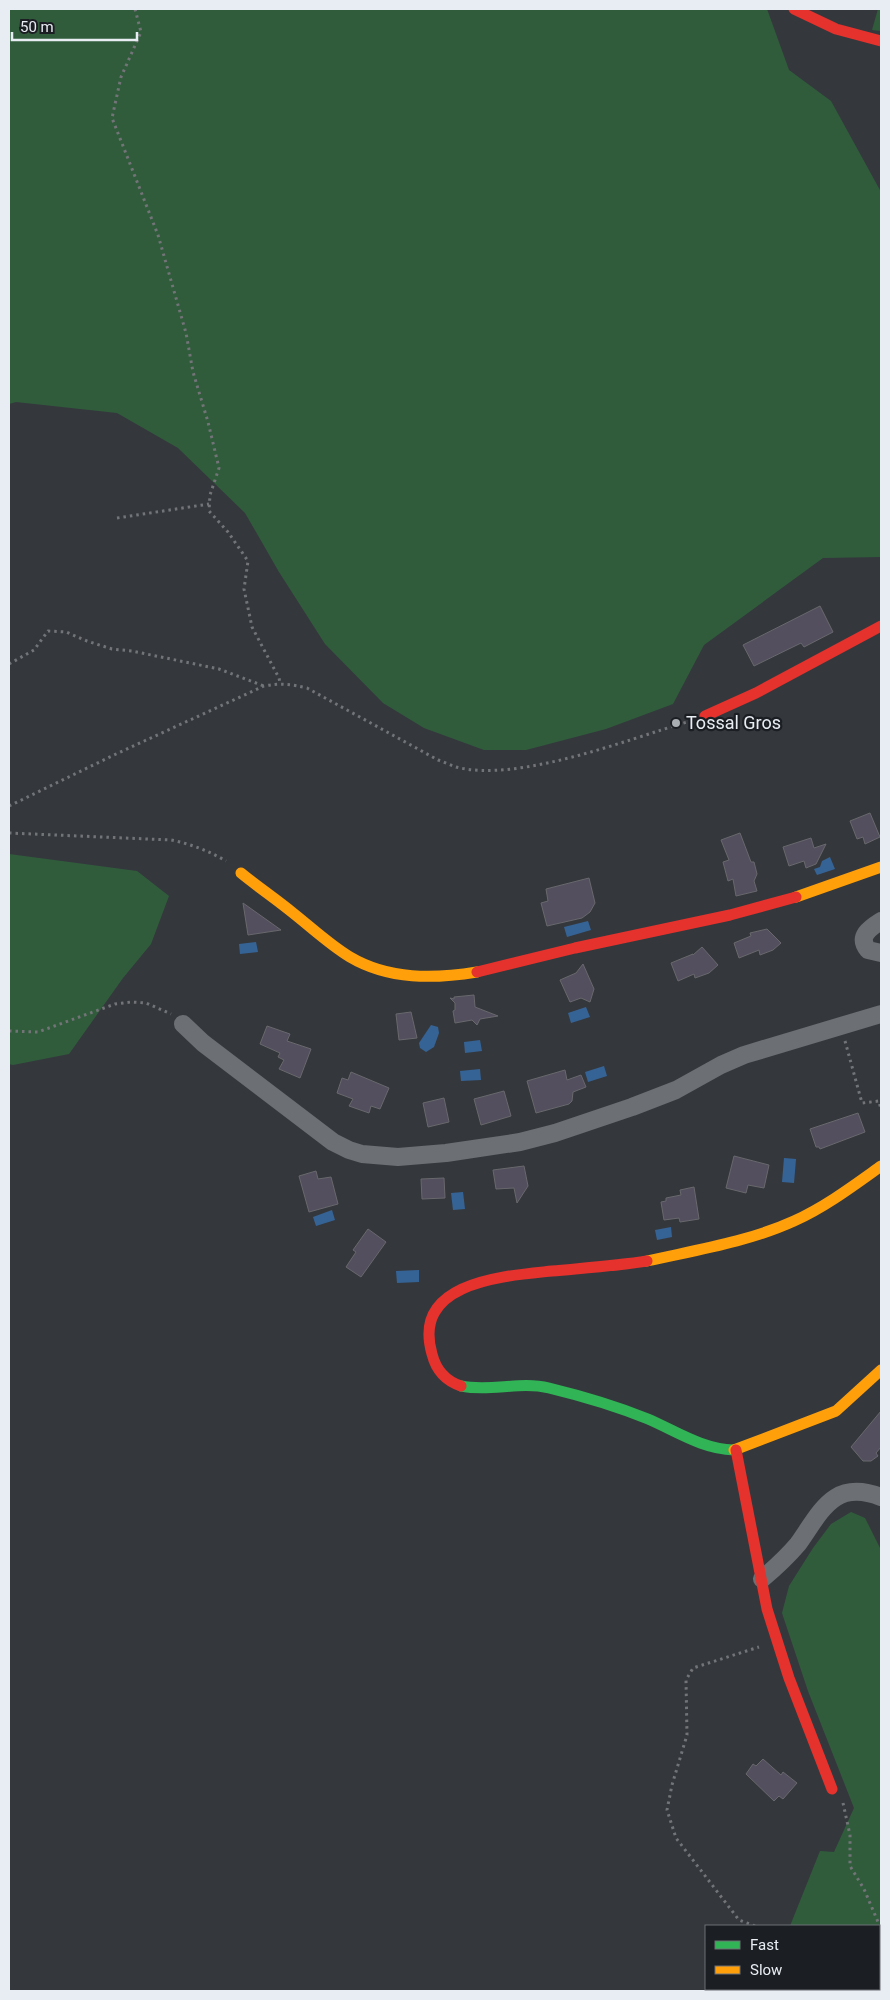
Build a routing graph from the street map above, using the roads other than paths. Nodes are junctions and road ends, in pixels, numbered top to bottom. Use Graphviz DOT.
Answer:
graph roads {
  1 [pos="794,9"];
  2 [pos="881,41"];
  3 [pos="881,626"];
  4 [pos="705,716"];
  5 [pos="881,867"];
  6 [pos="241,872"];
  7 [pos="881,921"];
  8 [pos="881,953"];
  9 [pos="881,1014"];
  10 [pos="183,1024"];
  11 [pos="881,1166"];
  12 [pos="881,1370"];
  13 [pos="736,1450"];
  14 [pos="881,1497"];
  15 [pos="762,1579"];
  16 [pos="832,1789"];
  1 -- 2 [label="street"];
  3 -- 4 [label="street"];
  5 -- 6 [label="street"];
  7 -- 8 [label="street"];
  9 -- 10 [label="street"];
  11 -- 13 [label="street"];
  12 -- 13 [label="street"];
  13 -- 15 [label="street"];
  14 -- 15 [label="street"];
  15 -- 16 [label="street"];
}
